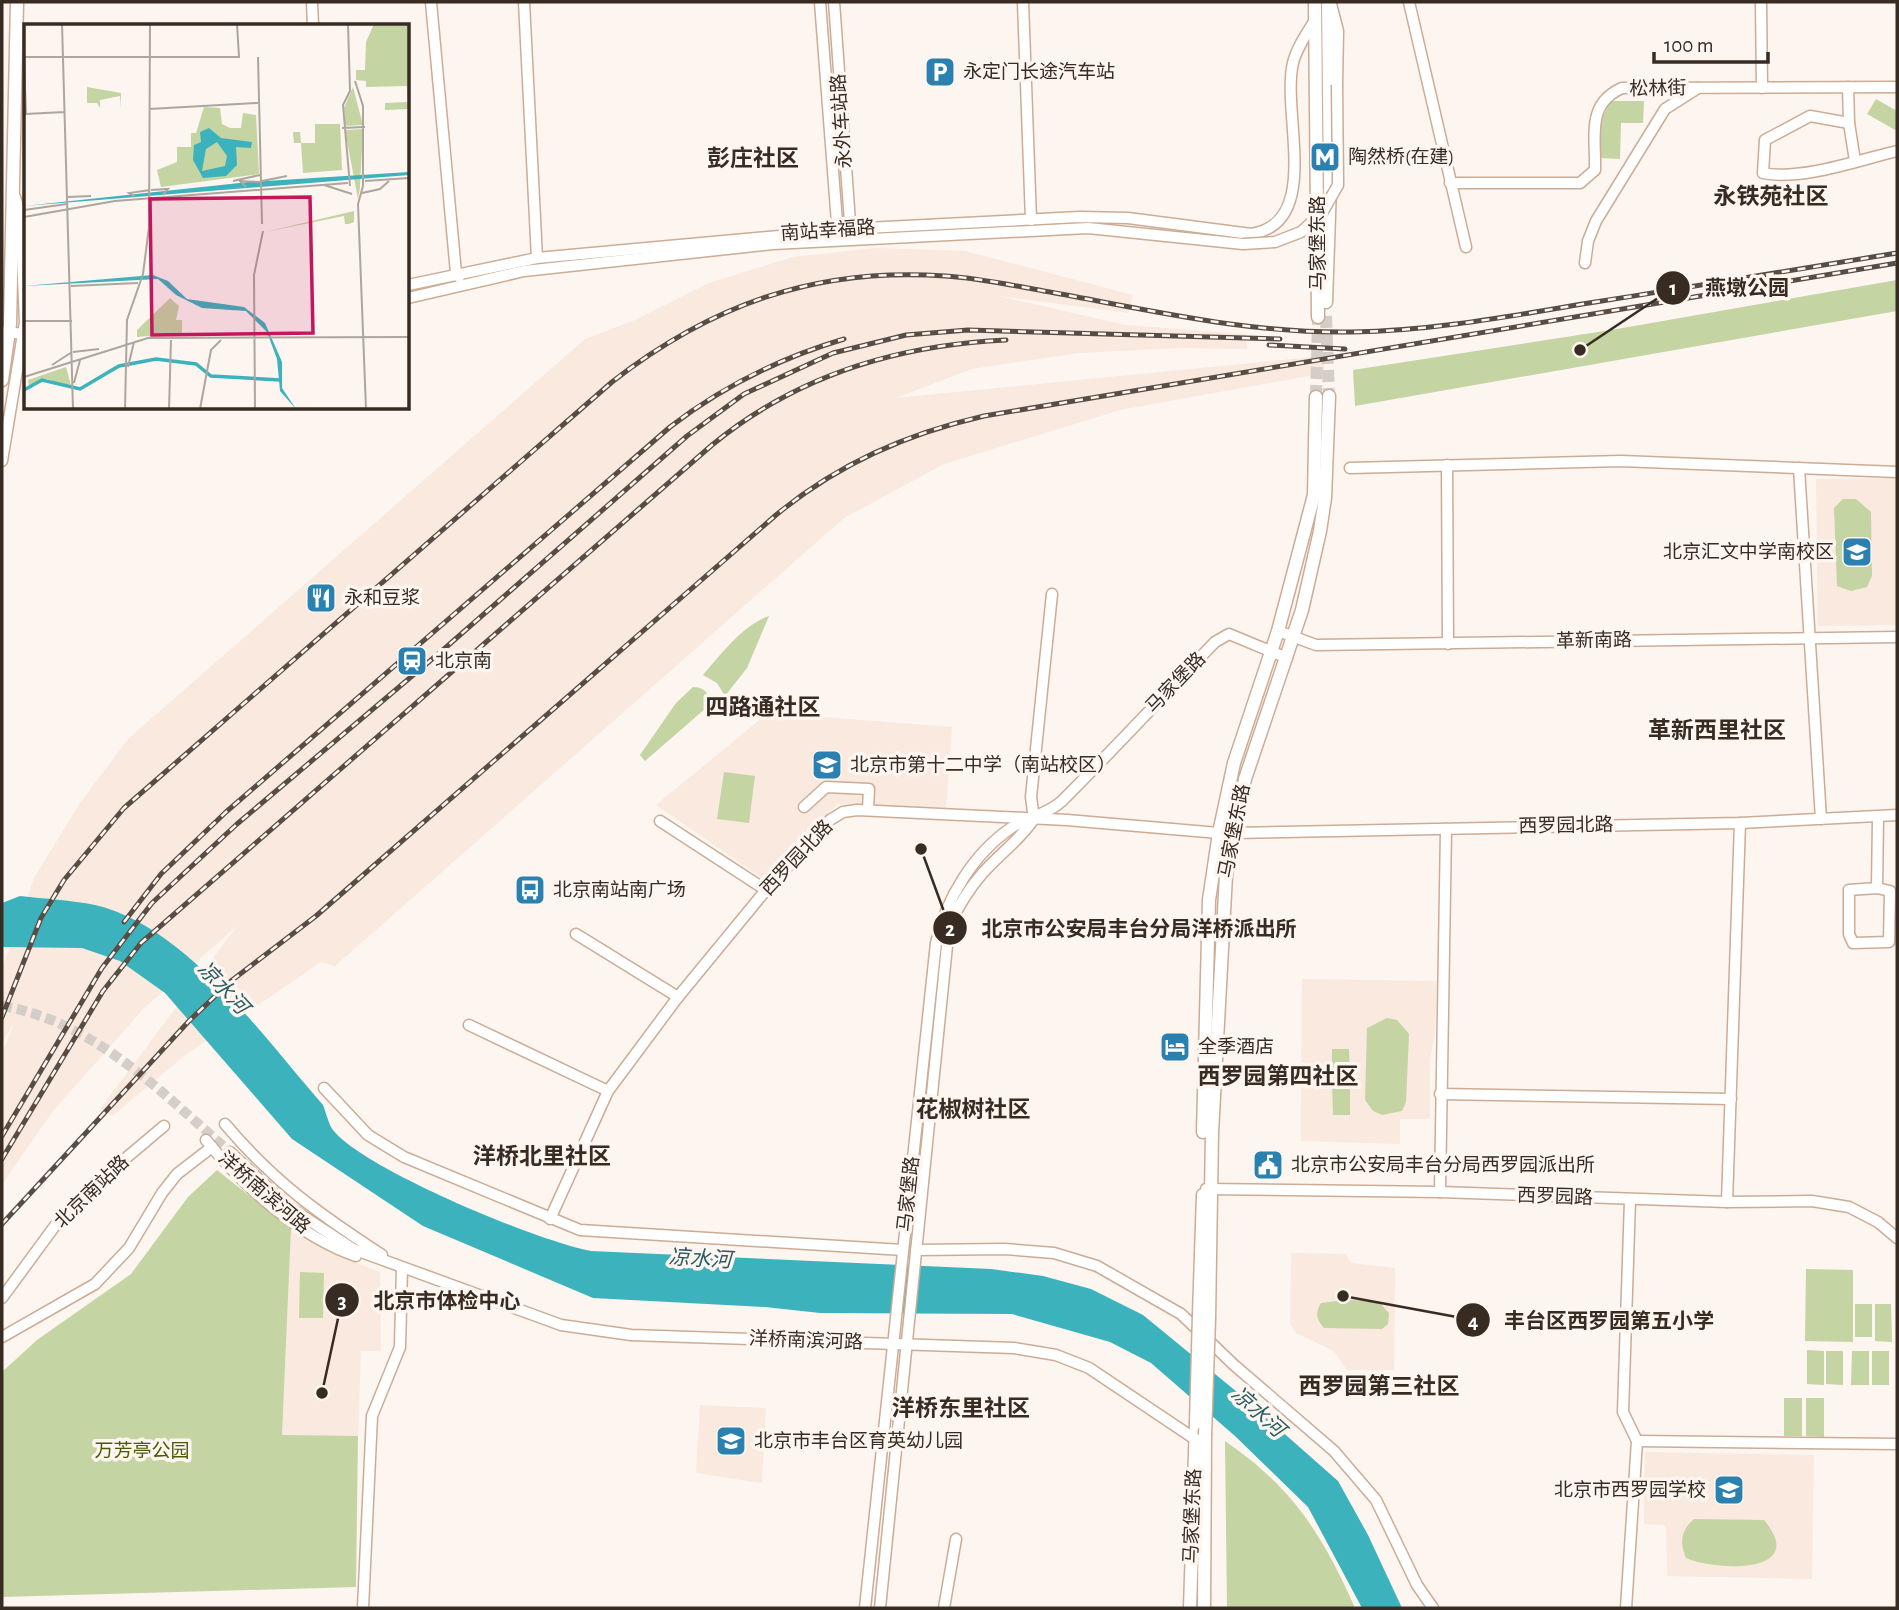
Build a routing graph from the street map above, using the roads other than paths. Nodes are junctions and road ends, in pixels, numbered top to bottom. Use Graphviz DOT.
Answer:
graph roads {
  1 [pos="17,2"];
  2 [pos="312,2"];
  3 [pos="431,2"];
  4 [pos="524,2"];
  5 [pos="820,2"];
  6 [pos="834,2"];
  7 [pos="1023,2"];
  8 [pos="1315,2"];
  9 [pos="1329,2"];
  10 [pos="1409,2"];
  11 [pos="1761,2"];
  12 [pos="1316,18"];
  13 [pos="313,24"];
  14 [pos="1848,87"];
  15 [pos="1897,87"];
  16 [pos="1698,88"];
  17 [pos="1762,88"];
  18 [pos="1849,123"];
  19 [pos="1897,152"];
  20 [pos="1855,161"];
  21 [pos="1450,183"];
  22 [pos="13,191"];
  23 [pos="1031,220"];
  24 [pos="844,235"];
  25 [pos="1466,247"];
  26 [pos="537,258"];
  27 [pos="1585,263"];
  28 [pos="456,273"];
  29 [pos="410,284"];
  30 [pos="24,285"];
  31 [pos="465,286"];
  32 [pos="410,298"];
  33 [pos="24,322"];
  34 [pos="6,329"];
  35 [pos="24,335"];
  36 [pos="24,340"];
  37 [pos="2,380"];
  38 [pos="2,461"];
  39 [pos="1447,465"];
  40 [pos="1350,468"];
  41 [pos="1799,468"];
  42 [pos="1897,472"];
  43 [pos="1052,594"];
  44 [pos="1279,631"];
  45 [pos="1294,635"];
  46 [pos="1810,637"];
  47 [pos="1897,637"];
  48 [pos="1448,644"];
  49 [pos="1272,652"];
  50 [pos="1286,658"];
  51 [pos="804,807"];
  52 [pos="868,810"];
  53 [pos="1897,815"];
  54 [pos="1878,818"];
  55 [pos="1034,819"];
  56 [pos="1821,819"];
  57 [pos="660,821"];
  58 [pos="1740,823"];
  59 [pos="1446,829"];
  60 [pos="1219,833"];
  61 [pos="1234,833"];
  62 [pos="1877,888"];
  63 [pos="765,890"];
  64 [pos="576,934"];
  65 [pos="678,996"];
  66 [pos="468,1025"];
  67 [pos="324,1088"];
  68 [pos="608,1091"];
  69 [pos="1440,1094"];
  70 [pos="1731,1099"];
  71 [pos="225,1124"];
  72 [pos="164,1126"];
  73 [pos="230,1152"];
  74 [pos="1207,1189"];
  75 [pos="1440,1192"];
  76 [pos="1630,1200"];
  77 [pos="1727,1202"];
  78 [pos="550,1219"];
  79 [pos="1897,1238"];
  80 [pos="903,1250"];
  81 [pos="915,1250"];
  82 [pos="402,1268"];
  83 [pos="2,1298"];
  84 [pos="1204,1316"];
  85 [pos="2,1337"];
  86 [pos="893,1344"];
  87 [pos="905,1344"];
  88 [pos="1200,1437"];
  89 [pos="1637,1441"];
  90 [pos="1897,1444"];
  91 [pos="956,1539"];
  92 [pos="363,1608"];
  93 [pos="865,1608"];
  94 [pos="880,1608"];
  95 [pos="944,1608"];
  96 [pos="1190,1608"];
  97 [pos="1204,1608"];
  98 [pos="1433,1608"];
  99 [pos="1626,1608"];
  1 -- 22 [label="main road"];
  2 -- 13 [label="street"];
  3 -- 28 [label="street"];
  4 -- 26 [label="street"];
  5 -- 24 [label="street, 永外车站路"];
  6 -- 24 [label="street, 永外车站路"];
  7 -- 23 [label="street"];
  8 -- 12 [label="main road, 马家堡东路"];
  9 -- 12 [label="main road, 马家堡东路"];
  9 -- 24 [label="street, bridge"];
  10 -- 21 [label="street"];
  11 -- 17 [label="street"];
  12 -- 23 [label="street, 南站幸福路"];
  14 -- 15 [label="street, 松林街"];
  14 -- 17 [label="street, 松林街"];
  14 -- 18 [label="street"];
  16 -- 17 [label="street, 松林街"];
  16 -- 21 [label="street, 松林街"];
  16 -- 27 [label="street"];
  18 -- 20 [label="street"];
  18 -- 20 [label="street"];
  19 -- 20 [label="street"];
  21 -- 25 [label="street"];
  22 -- 30 [label="street"];
  22 -- 34 [label="main road"];
  23 -- 24 [label="street, 南站幸福路"];
  24 -- 26 [label="street, 南站幸福路"];
  24 -- 31 [label="street, 南站幸福路"];
  26 -- 28 [label="street, 南站幸福路"];
  28 -- 29 [label="street, 南站幸福路"];
  28 -- 31 [label="street"];
  31 -- 32 [label="street, 南站幸福路"];
  33 -- 34 [label="street"];
  34 -- 35 [label="street"];
  34 -- 37 [label="main road"];
  36 -- 38 [label="street"];
  39 -- 40 [label="street"];
  39 -- 41 [label="street"];
  39 -- 48 [label="street"];
  41 -- 42 [label="street"];
  41 -- 46 [label="street"];
  43 -- 55 [label="street"];
  44 -- 45 [label="street, 革新南路"];
  44 -- 45 [label="main road, 马家堡东路"];
  44 -- 49 [label="main road, 马家堡东路"];
  45 -- 48 [label="street, 革新南路"];
  45 -- 50 [label="main road, 马家堡东路"];
  46 -- 47 [label="street, 革新南路"];
  46 -- 48 [label="street, 革新南路"];
  46 -- 56 [label="street"];
  49 -- 50 [label="street"];
  49 -- 55 [label="street, 马家堡路"];
  49 -- 60 [label="main road, 马家堡东路"];
  50 -- 61 [label="main road, 马家堡东路"];
  51 -- 52 [label="street"];
  52 -- 55 [label="street, 西罗园北路"];
  52 -- 63 [label="street, 西罗园北路"];
  53 -- 54 [label="street, 西罗园北路"];
  54 -- 56 [label="street, 西罗园北路"];
  54 -- 62 [label="street"];
  55 -- 60 [label="street, 西罗园北路"];
  55 -- 80 [label="street, 马家堡路"];
  55 -- 81 [label="street, 马家堡路"];
  56 -- 58 [label="street, 西罗园北路"];
  57 -- 63 [label="street"];
  58 -- 59 [label="street, 西罗园北路"];
  58 -- 70 [label="street"];
  59 -- 61 [label="street, 西罗园北路"];
  59 -- 69 [label="street"];
  60 -- 74 [label="main road, 马家堡东路"];
  61 -- 74 [label="main road, 马家堡东路"];
  62 -- 62 [label="street"];
  63 -- 65 [label="street, 西罗园北路"];
  64 -- 65 [label="street"];
  65 -- 68 [label="street, 西罗园北路"];
  66 -- 68 [label="street"];
  67 -- 78 [label="street"];
  68 -- 78 [label="street, 西罗园北路"];
  69 -- 70 [label="street"];
  69 -- 75 [label="street"];
  70 -- 77 [label="street"];
  71 -- 82 [label="street, 洋桥南滨河路"];
  72 -- 83 [label="street, 北京南站路"];
  73 -- 82 [label="street, 洋桥南滨河路"];
  74 -- 75 [label="street, 西罗园路"];
  74 -- 84 [label="main road, 马家堡东路"];
  75 -- 76 [label="street, 西罗园路"];
  76 -- 77 [label="street, 西罗园路"];
  76 -- 89 [label="street"];
  77 -- 79 [label="street, 西罗园路"];
  78 -- 80 [label="street"];
  80 -- 86 [label="street, 马家堡路"];
  81 -- 87 [label="street, 马家堡路"];
  81 -- 98 [label="street"];
  82 -- 85 [label="street, 洋桥南滨河路"];
  82 -- 86 [label="street, 洋桥南滨河路"];
  82 -- 92 [label="street"];
  84 -- 88 [label="main road, bridge"];
  84 -- 88 [label="main road, 马家堡东路, bridge"];
  86 -- 87 [label="street, 洋桥南滨河路"];
  86 -- 93 [label="street, 马家堡路"];
  87 -- 88 [label="street, 洋桥南滨河路"];
  87 -- 94 [label="street, 马家堡路"];
  88 -- 96 [label="main road, 马家堡东路"];
  88 -- 97 [label="main road, 马家堡东路"];
  89 -- 90 [label="street"];
  89 -- 99 [label="street"];
  91 -- 95 [label="street"];
}
